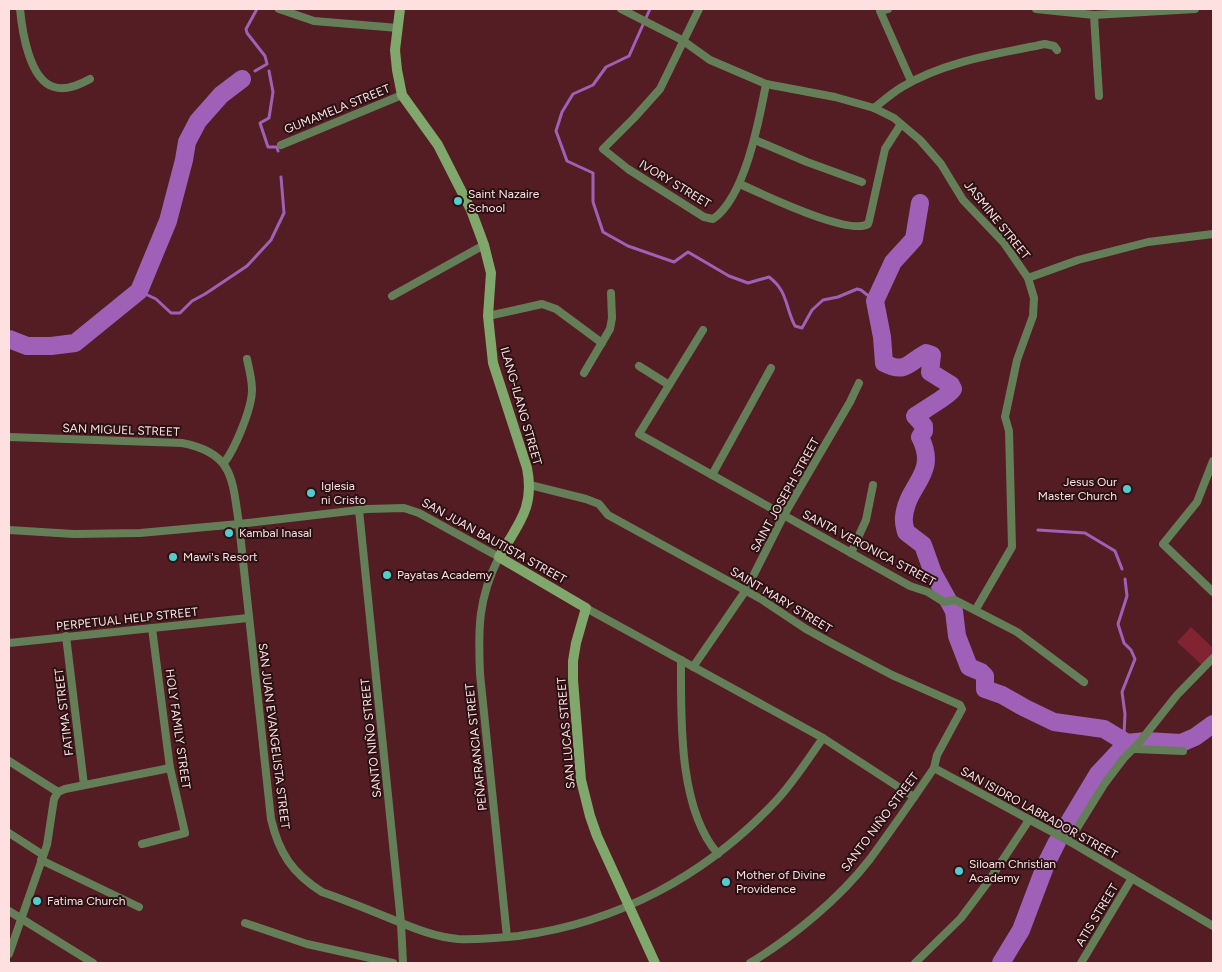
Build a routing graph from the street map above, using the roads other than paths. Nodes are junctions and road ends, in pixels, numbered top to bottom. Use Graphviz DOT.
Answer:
graph roads {
  1 [pos="20,9"];
  2 [pos="279,9"];
  3 [pos="400,9"];
  4 [pos="621,9"];
  5 [pos="699,9"];
  6 [pos="888,9"];
  7 [pos="1036,9"];
  8 [pos="1195,9"];
  9 [pos="1157,10"];
  10 [pos="1094,14"];
  11 [pos="398,28"];
  12 [pos="682,40"];
  13 [pos="1057,50"];
  14 [pos="90,79"];
  15 [pos="911,82"];
  16 [pos="766,84"];
  17 [pos="402,95"];
  18 [pos="1099,96"];
  19 [pos="874,108"];
  20 [pos="901,124"];
  21 [pos="755,140"];
  22 [pos="281,145"];
  23 [pos="862,182"];
  24 [pos="740,184"];
  25 [pos="1213,234"];
  26 [pos="484,245"];
  27 [pos="1028,278"];
  28 [pos="611,293"];
  29 [pos="392,296"];
  30 [pos="488,316"];
  31 [pos="703,330"];
  32 [pos="602,344"];
  33 [pos="246,359"];
  34 [pos="639,366"];
  35 [pos="771,368"];
  36 [pos="584,373"];
  37 [pos="859,382"];
  38 [pos="669,385"];
  39 [pos="9,437"];
  40 [pos="1213,461"];
  41 [pos="224,463"];
  42 [pos="712,475"];
  43 [pos="530,485"];
  44 [pos="873,485"];
  45 [pos="359,510"];
  46 [pos="784,515"];
  47 [pos="239,524"];
  48 [pos="9,530"];
  49 [pos="851,553"];
  50 [pos="499,557"];
  51 [pos="746,590"];
  52 [pos="1213,592"];
  53 [pos="586,608"];
  54 [pos="976,609"];
  55 [pos="248,618"];
  56 [pos="152,628"];
  57 [pos="66,636"];
  58 [pos="9,643"];
  59 [pos="1213,658"];
  60 [pos="681,660"];
  61 [pos="693,666"];
  62 [pos="1084,682"];
  63 [pos="823,738"];
  64 [pos="1138,744"];
  65 [pos="1183,750"];
  66 [pos="9,761"];
  67 [pos="170,768"];
  68 [pos="934,768"];
  69 [pos="84,785"];
  70 [pos="58,792"];
  71 [pos="914,797"];
  72 [pos="1029,820"];
  73 [pos="9,834"];
  74 [pos="1069,841"];
  75 [pos="142,844"];
  76 [pos="718,854"];
  77 [pos="42,857"];
  78 [pos="1132,878"];
  79 [pos="630,906"];
  80 [pos="139,907"];
  81 [pos="9,911"];
  82 [pos="22,919"];
  83 [pos="401,923"];
  84 [pos="246,924"];
  85 [pos="1213,926"];
  86 [pos="507,937"];
  87 [pos="9,954"];
  88 [pos="93,963"];
  89 [pos="392,963"];
  90 [pos="403,963"];
  91 [pos="655,963"];
  92 [pos="750,963"];
  93 [pos="915,963"];
  94 [pos="1080,963"];
  1 -- 14 [label="street"];
  2 -- 11 [label="street"];
  3 -- 11 [label="street, ILANG-ILANG STREET"];
  4 -- 12 [label="street, JASMINE STREET"];
  5 -- 12 [label="street"];
  6 -- 15 [label="street"];
  7 -- 10 [label="street"];
  8 -- 9 [label="street"];
  9 -- 10 [label="street"];
  10 -- 18 [label="street"];
  11 -- 17 [label="street, ILANG-ILANG STREET"];
  12 -- 16 [label="street, JASMINE STREET"];
  12 -- 24 [label="street, IVORY STREET"];
  13 -- 15 [label="street"];
  15 -- 19 [label="street"];
  16 -- 19 [label="street, JASMINE STREET"];
  16 -- 21 [label="street, IVORY STREET"];
  17 -- 22 [label="street, GUMAMELA STREET"];
  17 -- 26 [label="street, ILANG-ILANG STREET"];
  19 -- 20 [label="street, JASMINE STREET"];
  20 -- 24 [label="street"];
  20 -- 27 [label="street, JASMINE STREET"];
  21 -- 23 [label="street"];
  21 -- 24 [label="street, IVORY STREET"];
  25 -- 27 [label="street"];
  26 -- 29 [label="street"];
  26 -- 30 [label="street, ILANG-ILANG STREET"];
  27 -- 54 [label="street, JASMINE STREET"];
  28 -- 32 [label="street"];
  30 -- 32 [label="street"];
  30 -- 43 [label="street, ILANG-ILANG STREET"];
  31 -- 38 [label="street"];
  32 -- 36 [label="street"];
  33 -- 41 [label="street"];
  34 -- 38 [label="street"];
  35 -- 42 [label="street"];
  37 -- 46 [label="street, SAINT JOSEPH STREET"];
  38 -- 42 [label="street, SANTA VERONICA STREET"];
  39 -- 41 [label="street, SAN MIGUEL STREET"];
  40 -- 52 [label="street"];
  41 -- 47 [label="street"];
  42 -- 46 [label="street, SANTA VERONICA STREET"];
  43 -- 50 [label="street, ILANG-ILANG STREET"];
  43 -- 51 [label="street, SAINT MARY STREET"];
  44 -- 49 [label="street"];
  45 -- 47 [label="street, SAN JUAN BAUTISTA STREET"];
  45 -- 50 [label="street, SAN JUAN BAUTISTA STREET"];
  45 -- 83 [label="street, SANTO NIÑO STREET"];
  46 -- 49 [label="street, SANTA VERONICA STREET"];
  46 -- 51 [label="street, SAINT JOSEPH STREET"];
  47 -- 48 [label="street, SAN JUAN BAUTISTA STREET"];
  47 -- 55 [label="street, SAN JUAN EVANGELISTA STREET"];
  49 -- 54 [label="street, SANTA VERONICA STREET"];
  50 -- 53 [label="street, SAN JUAN BAUTISTA STREET"];
  50 -- 86 [label="street, PEÑAFRANCIA STREET"];
  51 -- 61 [label="street, SAINT JOSEPH STREET"];
  51 -- 68 [label="street, SAINT MARY STREET"];
  53 -- 60 [label="street, SAN JUAN BAUTISTA STREET"];
  53 -- 79 [label="street, SAN LUCAS STREET"];
  54 -- 62 [label="street, SANTA VERONICA STREET"];
  55 -- 56 [label="street, PERPETUAL HELP STREET"];
  55 -- 83 [label="street, SAN JUAN EVANGELISTA STREET"];
  56 -- 57 [label="street, PERPETUAL HELP STREET"];
  56 -- 67 [label="street, HOLY FAMILY STREET"];
  57 -- 58 [label="street, PERPETUAL HELP STREET"];
  57 -- 69 [label="street, FATIMA STREET"];
  59 -- 64 [label="street"];
  60 -- 61 [label="street, SAN JUAN BAUTISTA STREET"];
  60 -- 76 [label="street"];
  61 -- 63 [label="street, SAN JUAN BAUTISTA STREET"];
  63 -- 71 [label="street, SAN JUAN BAUTISTA STREET"];
  63 -- 76 [label="street, SAN JUAN EVANGELISTA STREET"];
  64 -- 65 [label="street"];
  64 -- 74 [label="street"];
  66 -- 70 [label="street"];
  67 -- 69 [label="street"];
  67 -- 75 [label="street, HOLY FAMILY STREET"];
  68 -- 71 [label="street, SANTO NIÑO STREET"];
  68 -- 72 [label="street, SAN ISIDRO LABRADOR STREET"];
  69 -- 70 [label="street"];
  70 -- 77 [label="street"];
  71 -- 92 [label="street, SANTO NIÑO STREET"];
  72 -- 74 [label="street, SAN ISIDRO LABRADOR STREET"];
  72 -- 93 [label="street"];
  73 -- 77 [label="street"];
  74 -- 78 [label="street, SAN ISIDRO LABRADOR STREET"];
  76 -- 79 [label="street, SAN JUAN EVANGELISTA STREET"];
  77 -- 80 [label="street"];
  77 -- 82 [label="street"];
  78 -- 85 [label="street, SAN ISIDRO LABRADOR STREET"];
  78 -- 94 [label="street, ATIS STREET"];
  79 -- 86 [label="street, SAN JUAN EVANGELISTA STREET"];
  79 -- 91 [label="street, SAN LUCAS STREET"];
  81 -- 82 [label="street"];
  82 -- 87 [label="street"];
  82 -- 88 [label="street"];
  83 -- 86 [label="street, SAN JUAN EVANGELISTA STREET"];
  83 -- 90 [label="street, SANTO NIÑO STREET"];
  84 -- 89 [label="street"];
}
